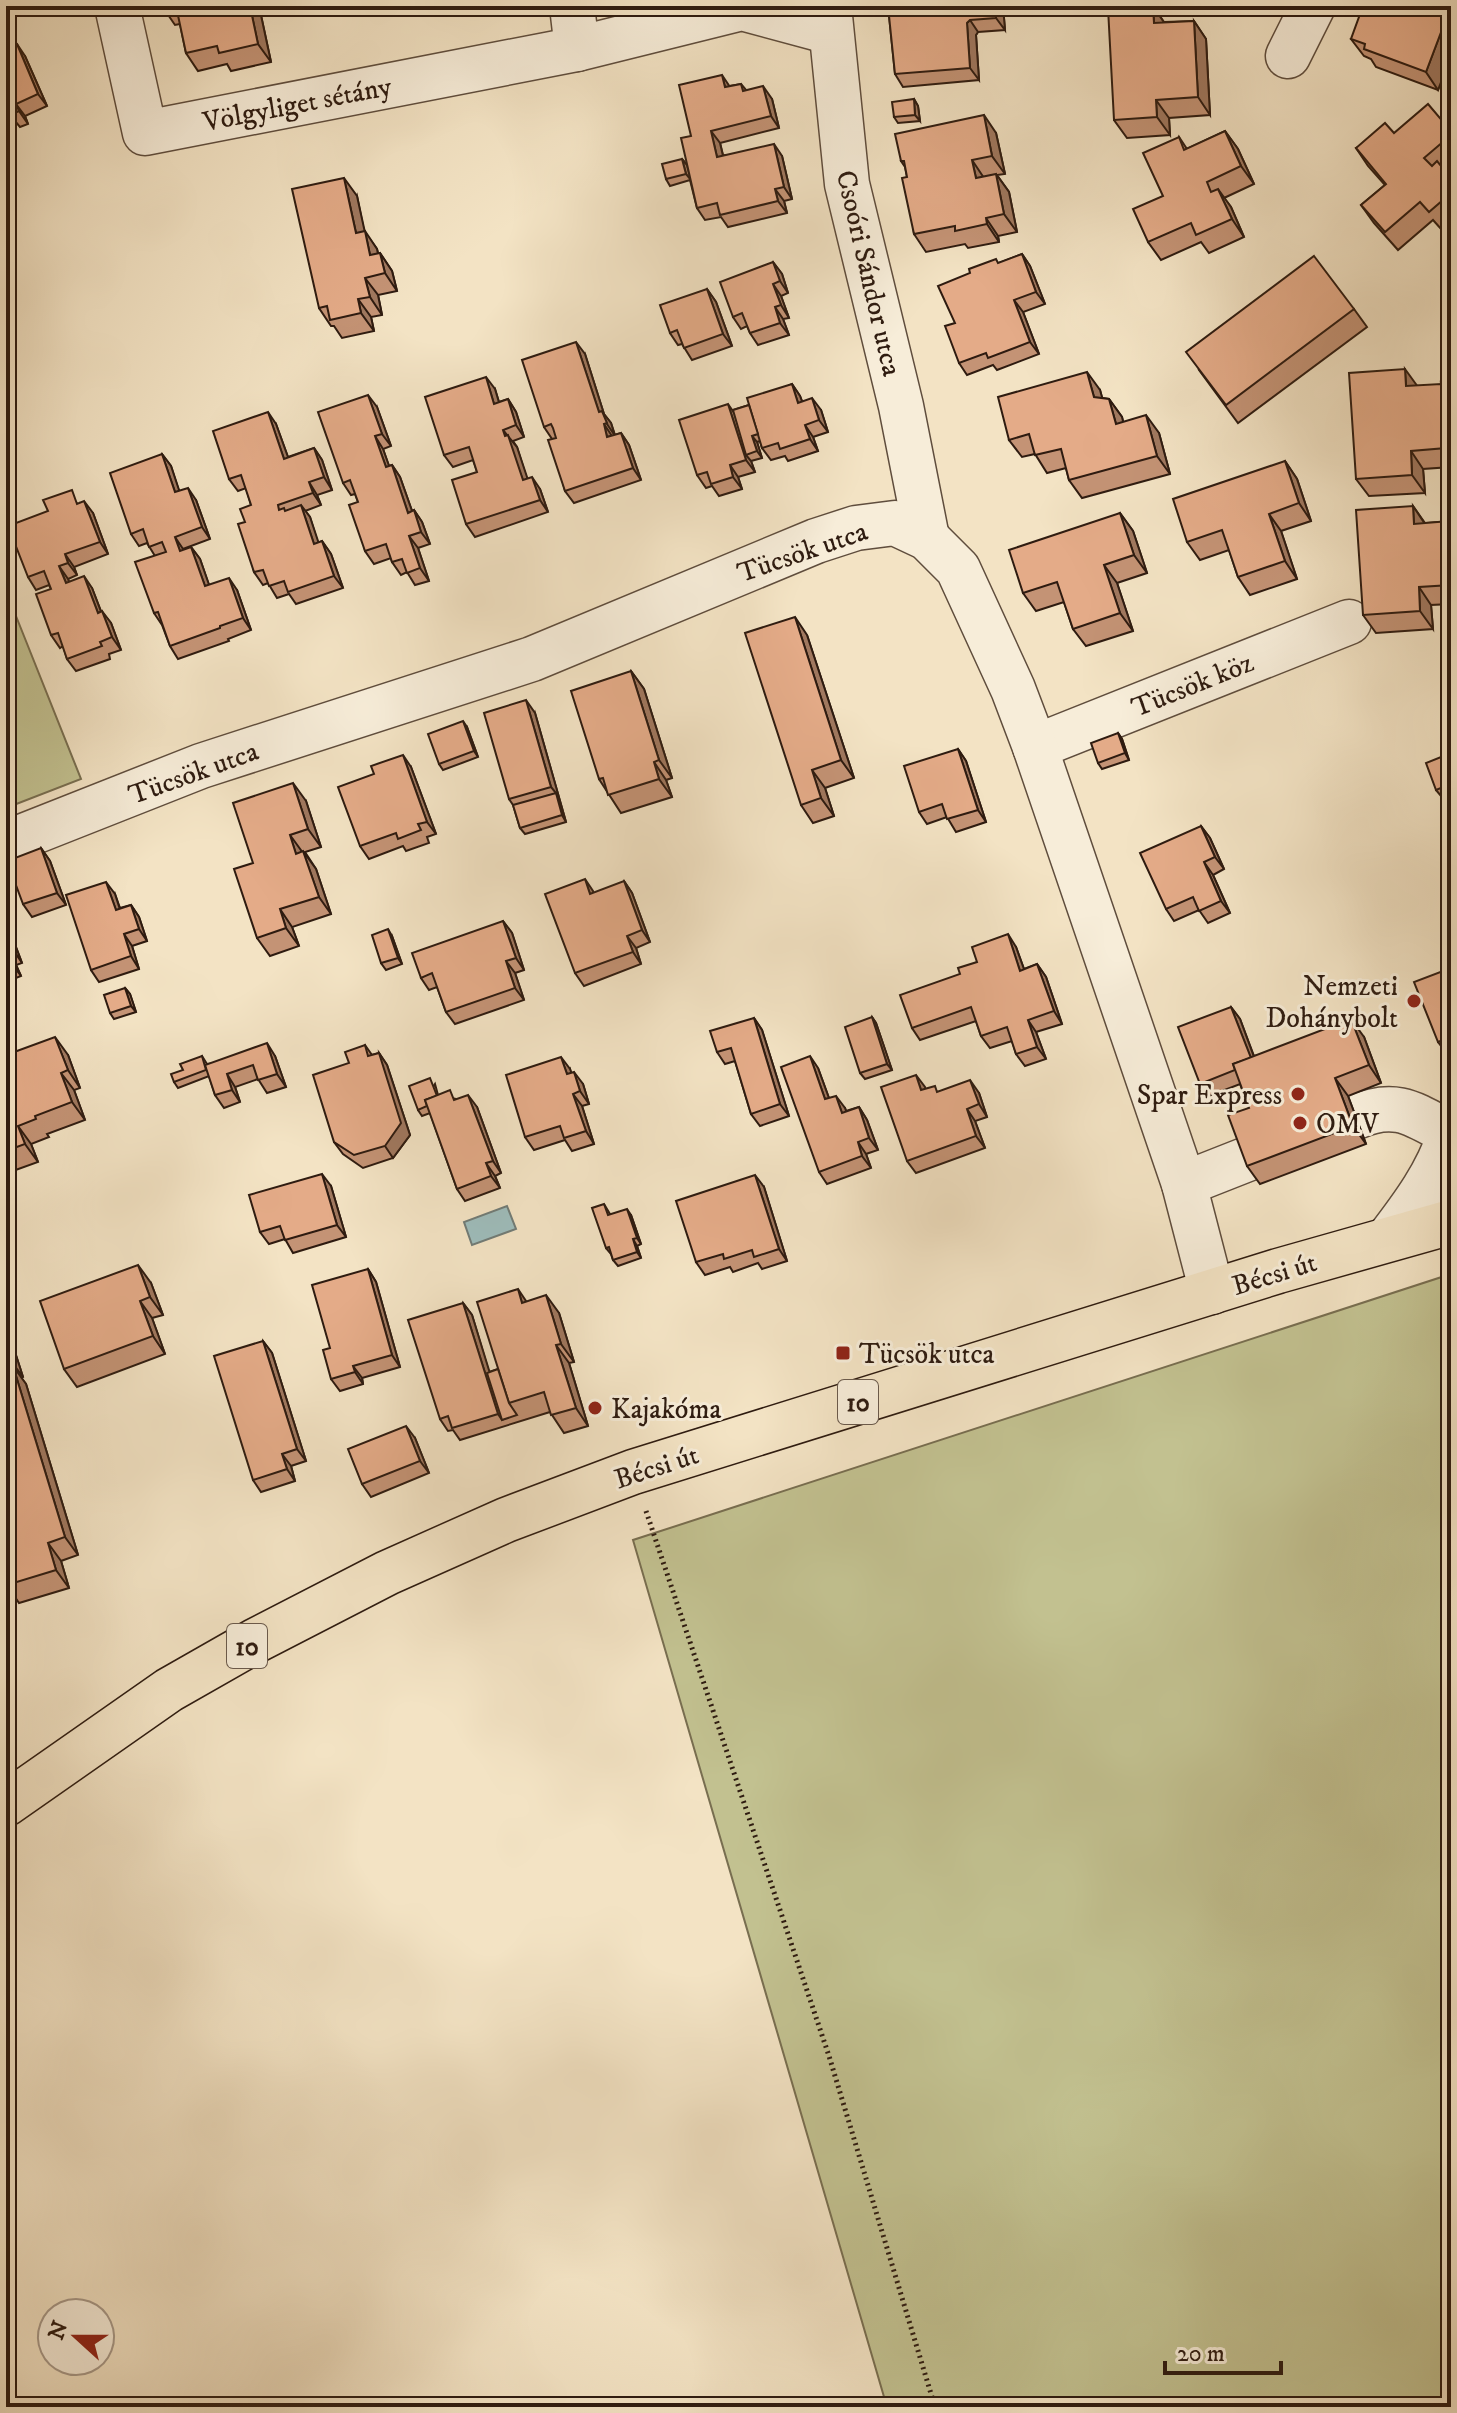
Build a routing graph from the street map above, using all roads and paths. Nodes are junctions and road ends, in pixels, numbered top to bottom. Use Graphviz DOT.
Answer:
graph roads {
  1 [pos="117,6"];
  2 [pos="572,6"];
  3 [pos="1313,6"];
  4 [pos="830,19"];
  5 [pos="577,49"];
  6 [pos="1288,56"];
  7 [pos="927,538"];
  8 [pos="1349,622"];
  9 [pos="1035,747"];
  10 [pos="6,843"];
  11 [pos="1356,1117"];
  12 [pos="1451,1134"];
  13 [pos="1250,1158"];
  14 [pos="1184,1184"];
  15 [pos="1451,1222"];
  16 [pos="1388,1239"];
  17 [pos="1212,1292"];
  18 [pos="633,1472"];
  19 [pos="6,1804"];
  20 [pos="935,2407"];
  1 -- 5 [label="street, Völgyliget sétány"];
  2 -- 5 [label="street"];
  3 -- 6 [label="street"];
  4 -- 5 [label="street, Völgyliget sétány"];
  4 -- 7 [label="street, Csoóri Sándor utca"];
  7 -- 9 [label="street, Tücsök utca"];
  7 -- 10 [label="street, Tücsök utca"];
  8 -- 9 [label="street, Tücsök köz"];
  9 -- 14 [label="street, Tücsök utca"];
  11 -- 12 [label="street"];
  12 -- 16 [label="street"];
  13 -- 14 [label="street"];
  14 -- 17 [label="street, Tücsök utca"];
  15 -- 16 [label="main road, Bécsi út / 10"];
  16 -- 17 [label="main road, Bécsi út / 10"];
  17 -- 18 [label="main road, Bécsi út / 10"];
  18 -- 19 [label="main road, Bécsi út / 10"];
  18 -- 20 [label="path"];
}
